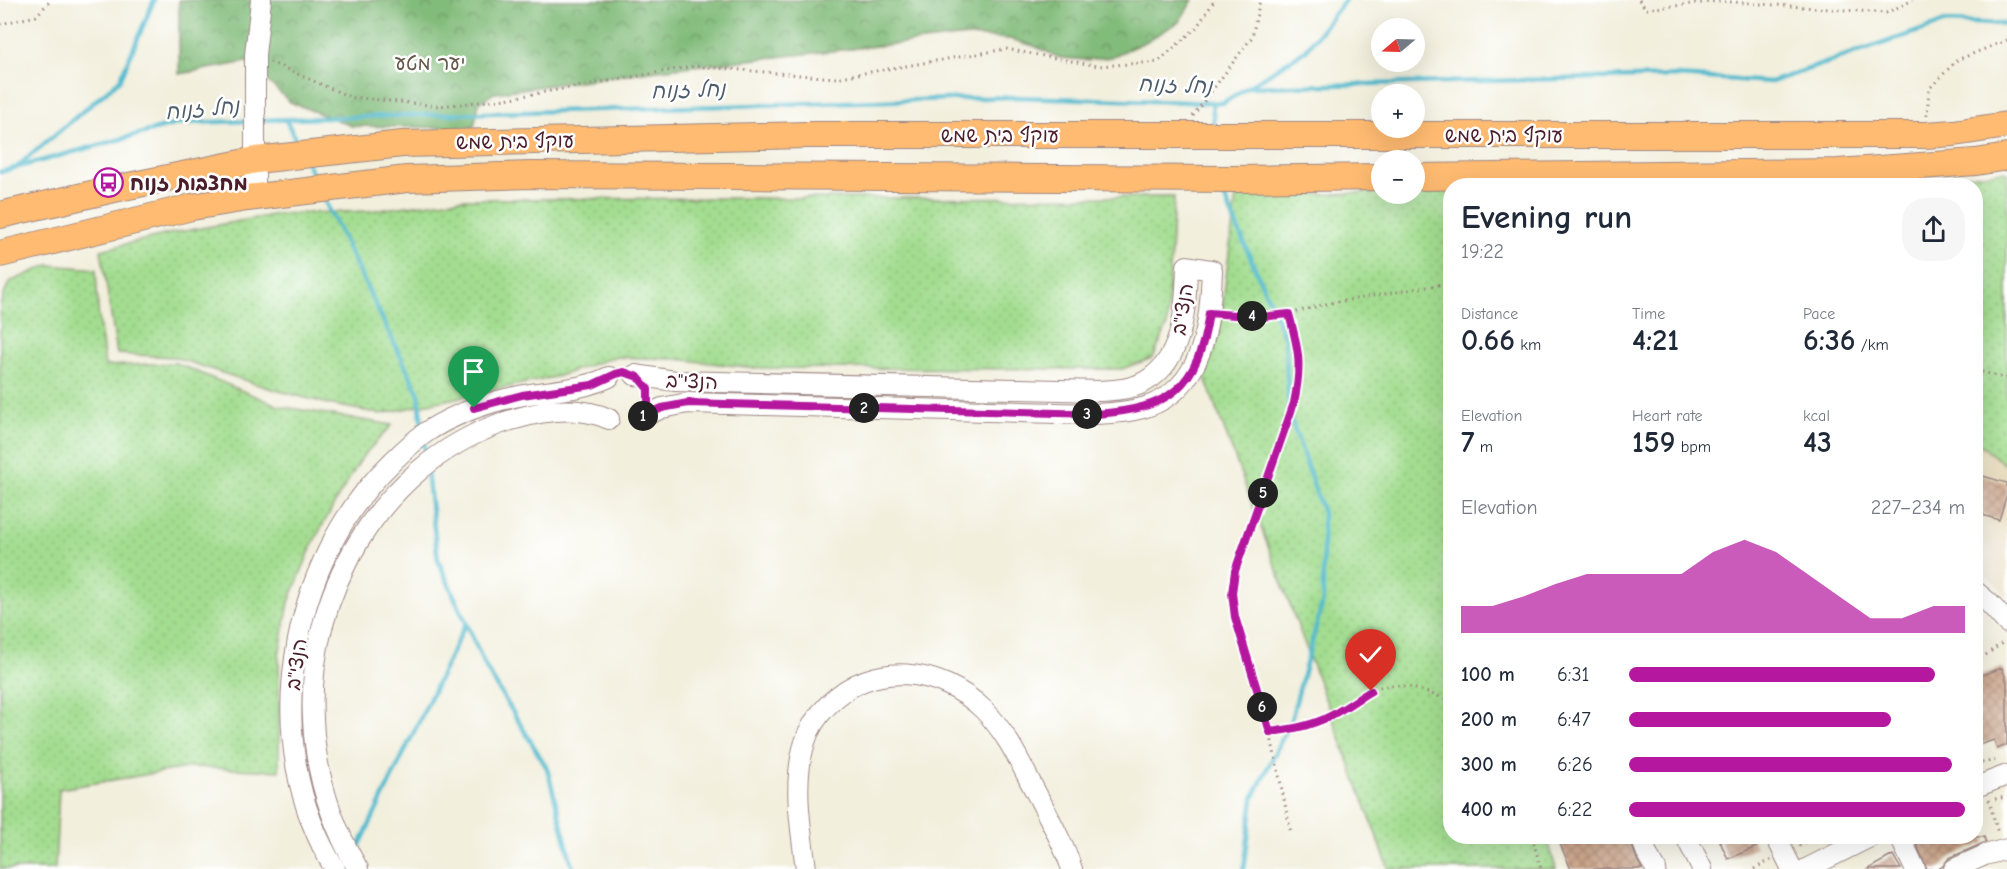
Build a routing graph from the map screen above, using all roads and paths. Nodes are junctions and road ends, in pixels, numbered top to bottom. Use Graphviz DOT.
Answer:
graph roads {
  1 [pos="51,0"];
  2 [pos="261,0"];
  3 [pos="1215,0"];
  4 [pos="1260,0"];
  5 [pos="1639,0"];
  6 [pos="1913,0"];
  7 [pos="0,24"];
  8 [pos="2007,40"];
  9 [pos="255,55"];
  10 [pos="2007,124"];
  11 [pos="1179,135"];
  12 [pos="1926,135"];
  13 [pos="2007,157"];
  14 [pos="256,160"];
  15 [pos="1371,177"];
  16 [pos="1425,177"];
  17 [pos="255,197"];
  18 [pos="0,215"];
  19 [pos="0,254"];
  20 [pos="1443,284"];
  21 [pos="1209,313"];
  22 [pos="1289,314"];
  23 [pos="1983,372"];
  24 [pos="635,375"];
  25 [pos="609,377"];
  26 [pos="2007,380"];
  27 [pos="640,418"];
  28 [pos="609,419"];
  29 [pos="1983,598"];
  30 [pos="2006,632"];
  31 [pos="1983,655"];
  32 [pos="1443,698"];
  33 [pos="1270,732"];
  34 [pos="1983,765"];
  35 [pos="2006,767"];
  36 [pos="2007,784"];
  37 [pos="1983,789"];
  38 [pos="1983,790"];
  39 [pos="1983,796"];
  40 [pos="1291,833"];
  41 [pos="1534,844"];
  42 [pos="1644,844"];
  43 [pos="1690,844"];
  44 [pos="1780,844"];
  45 [pos="1857,844"];
  46 [pos="1903,844"];
  47 [pos="2005,850"];
  48 [pos="1811,868"];
  49 [pos="335,869"];
  50 [pos="358,869"];
  51 [pos="806,869"];
  52 [pos="1072,869"];
  53 [pos="1541,869"];
  54 [pos="1656,869"];
  55 [pos="1702,869"];
  56 [pos="1792,869"];
  57 [pos="1915,869"];
  58 [pos="1954,869"];
  1 -- 7 [label="path"];
  2 -- 9 [label="street"];
  3 -- 9 [label="path"];
  4 -- 11 [label="path"];
  5 -- 6 [label="path"];
  8 -- 12 [label="path"];
  9 -- 14 [label="street"];
  10 -- 12 [label="main road, עוקף בית שמש"];
  11 -- 12 [label="main road, עוקף בית שמש"];
  11 -- 14 [label="main road, עוקף בית שמש"];
  13 -- 16 [label="main road, עוקף בית שמש"];
  14 -- 17 [label="street"];
  14 -- 18 [label="main road, עוקף בית שמש"];
  15 -- 17 [label="main road, עוקף בית שמש"];
  17 -- 19 [label="main road, עוקף בית שמש"];
  20 -- 22 [label="path"];
  21 -- 22 [label="path"];
  21 -- 24 [label="street, הנצי\"ב"];
  21 -- 27 [label="street, הנצי\"ב"];
  22 -- 33 [label="path"];
  23 -- 26 [label="path"];
  24 -- 25 [label="street"];
  24 -- 27 [label="street"];
  25 -- 28 [label="street"];
  25 -- 49 [label="street, הנצי\"ב"];
  27 -- 28 [label="street"];
  28 -- 50 [label="street, הנצי\"ב"];
  29 -- 30 [label="street"];
  30 -- 31 [label="path"];
  32 -- 33 [label="path"];
  33 -- 40 [label="path"];
  34 -- 35 [label="path"];
  35 -- 37 [label="street"];
  36 -- 38 [label="street"];
  39 -- 47 [label="path"];
  41 -- 53 [label="path"];
  42 -- 54 [label="street"];
  43 -- 55 [label="street"];
  44 -- 56 [label="street"];
  45 -- 48 [label="street"];
  46 -- 57 [label="street"];
  47 -- 58 [label="street"];
  51 -- 52 [label="street"];
}
